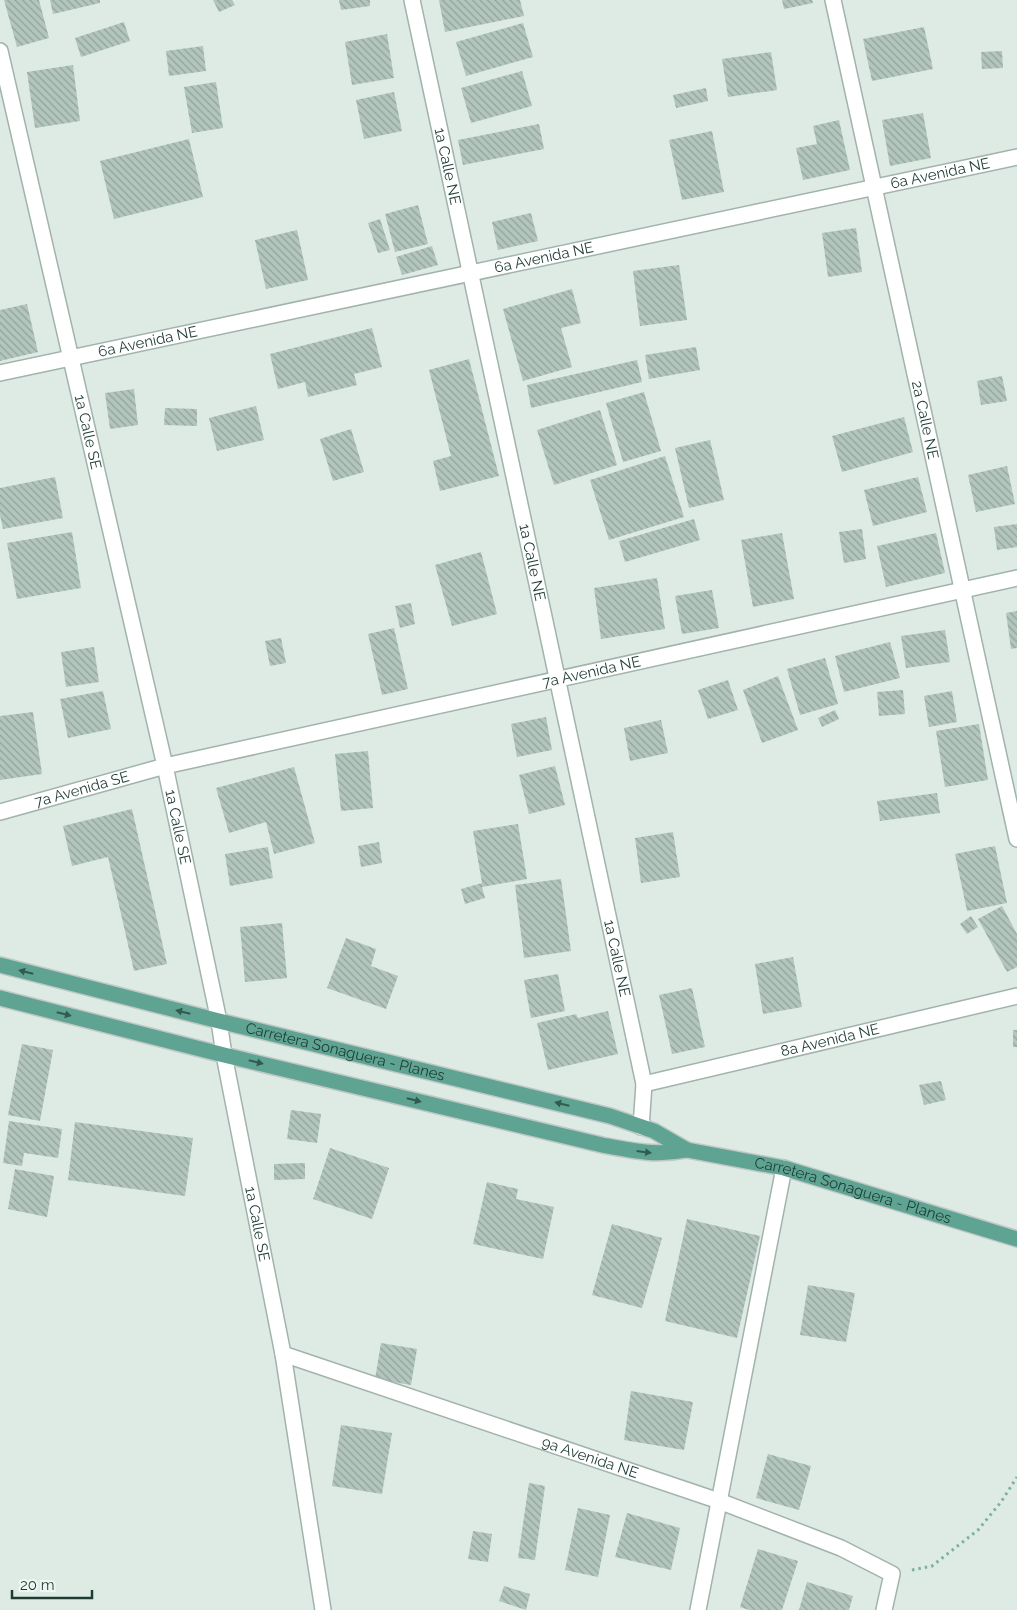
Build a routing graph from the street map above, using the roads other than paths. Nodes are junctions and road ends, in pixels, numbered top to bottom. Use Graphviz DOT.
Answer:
graph roads {
  1 [pos="412,0"];
  2 [pos="833,0"];
  3 [pos="0,51"];
  4 [pos="1017,157"];
  5 [pos="875,187"];
  6 [pos="470,273"];
  7 [pos="72,358"];
  8 [pos="0,373"];
  9 [pos="1017,578"];
  10 [pos="962,590"];
  11 [pos="557,679"];
  12 [pos="165,766"];
  13 [pos="0,812"];
  14 [pos="1017,839"];
  15 [pos="0,965"];
  16 [pos="1017,996"];
  17 [pos="0,998"];
  18 [pos="220,1021"];
  19 [pos="224,1054"];
  20 [pos="644,1084"];
  21 [pos="641,1127"];
  22 [pos="686,1150"];
  23 [pos="784,1168"];
  24 [pos="1017,1239"];
  25 [pos="283,1354"];
  26 [pos="719,1500"];
  27 [pos="324,1610"];
  28 [pos="698,1610"];
  29 [pos="884,1610"];
  1 -- 6 [label="street, 1a Calle NE"];
  2 -- 5 [label="street, 2a Calle NE"];
  3 -- 7 [label="street, 1a Calle SE"];
  4 -- 5 [label="street, 6a Avenida NE"];
  5 -- 6 [label="street, 6a Avenida NE"];
  5 -- 10 [label="street, 2a Calle NE"];
  6 -- 7 [label="street, 6a Avenida NE"];
  6 -- 11 [label="street, 1a Calle NE"];
  7 -- 8 [label="street, 6a Avenida NE"];
  7 -- 12 [label="street, 1a Calle SE"];
  9 -- 10 [label="street, 7a Avenida NE"];
  10 -- 11 [label="street, 7a Avenida NE"];
  10 -- 14 [label="street, 2a Calle NE"];
  11 -- 12 [label="street, 7a Avenida NE"];
  11 -- 20 [label="street, 1a Calle NE"];
  12 -- 13 [label="street, 7a Avenida SE"];
  12 -- 18 [label="street, 1a Calle SE"];
  18 -- 15 [label="main road, Carretera Sonaguera - Planes, one-way"];
  16 -- 20 [label="street, 8a Avenida NE"];
  17 -- 19 [label="main road, Carretera Sonaguera - Planes, one-way"];
  18 -- 19 [label="street, 1a Calle SE"];
  21 -- 18 [label="main road, Carretera Sonaguera - Planes, one-way"];
  19 -- 22 [label="main road, Carretera Sonaguera - Planes, one-way"];
  19 -- 25 [label="street, 1a Calle SE"];
  20 -- 21 [label="street, 1a Calle NE"];
  21 -- 22 [label="main road, Carretera Sonaguera - Planes"];
  22 -- 23 [label="main road, Carretera Sonaguera - Planes"];
  23 -- 24 [label="main road, Carretera Sonaguera - Planes"];
  23 -- 26 [label="street"];
  25 -- 26 [label="street, 9a Avenida NE"];
  25 -- 27 [label="street, 1a Calle SE"];
  26 -- 28 [label="street"];
  26 -- 29 [label="street, 9a Avenida NE"];
}
